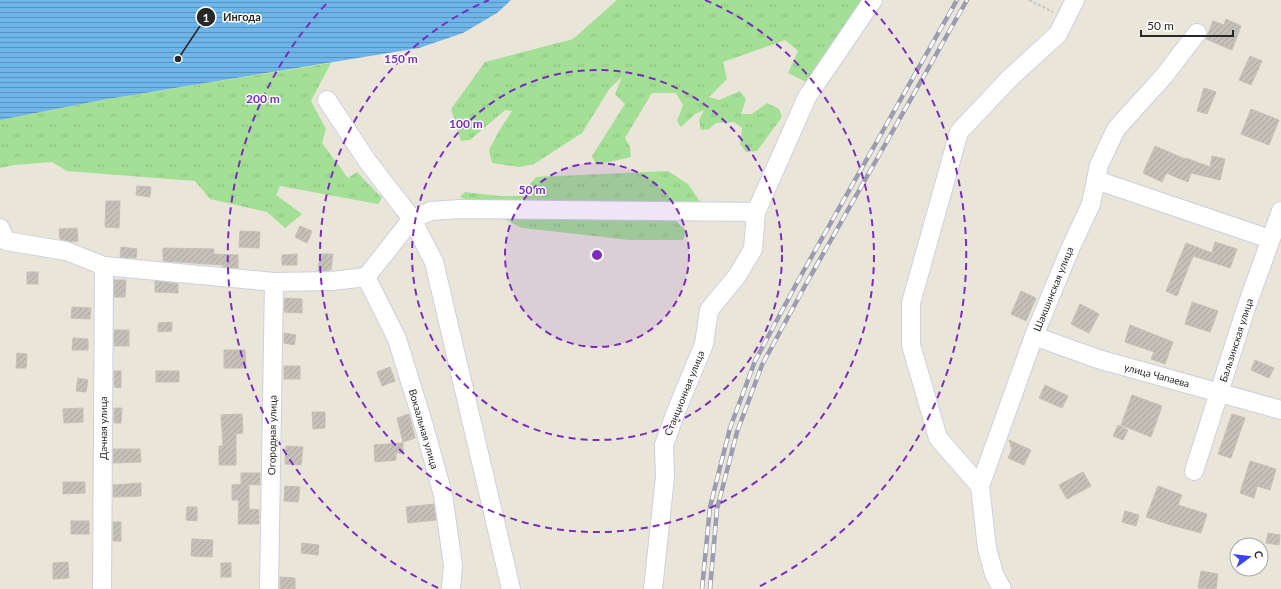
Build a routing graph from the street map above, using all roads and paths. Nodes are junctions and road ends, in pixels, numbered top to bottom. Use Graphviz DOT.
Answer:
graph roads {
  1 [pos="873,0"];
  2 [pos="1029,0"];
  3 [pos="1075,0"];
  4 [pos="1066,19"];
  5 [pos="1197,33"];
  6 [pos="327,100"];
  7 [pos="1096,180"];
  8 [pos="1281,211"];
  9 [pos="756,212"];
  10 [pos="412,219"];
  11 [pos="2,237"];
  12 [pos="1270,240"];
  13 [pos="104,266"];
  14 [pos="366,277"];
  15 [pos="274,282"];
  16 [pos="1034,336"];
  17 [pos="1219,392"];
  18 [pos="1281,410"];
  19 [pos="1194,471"];
  20 [pos="980,486"];
  21 [pos="998,581"];
  22 [pos="102,589"];
  23 [pos="269,589"];
  24 [pos="451,589"];
  25 [pos="510,589"];
  26 [pos="653,589"];
  1 -- 9 [label="street, Станционная улица"];
  2 -- 4 [label="path"];
  3 -- 4 [label="street"];
  4 -- 20 [label="street"];
  5 -- 7 [label="street, Шакшинская улица"];
  6 -- 10 [label="street"];
  7 -- 12 [label="street"];
  7 -- 16 [label="street, Шакшинская улица"];
  8 -- 12 [label="street, Бальзинская улица"];
  9 -- 10 [label="street"];
  9 -- 26 [label="street, Станционная улица"];
  10 -- 14 [label="street"];
  10 -- 25 [label="street"];
  11 -- 13 [label="street"];
  12 -- 17 [label="street, Бальзинская улица"];
  13 -- 15 [label="street"];
  13 -- 22 [label="street, Дачная улица"];
  14 -- 15 [label="street"];
  14 -- 24 [label="street, Вокзальная улица"];
  15 -- 23 [label="street, Огородная улица"];
  16 -- 17 [label="street, улица Чапаева"];
  16 -- 20 [label="street, Шакшинская улица"];
  17 -- 18 [label="street, улица Чапаева"];
  17 -- 19 [label="street, Бальзинская улица"];
  20 -- 21 [label="street, Шакшинская улица"];
}
